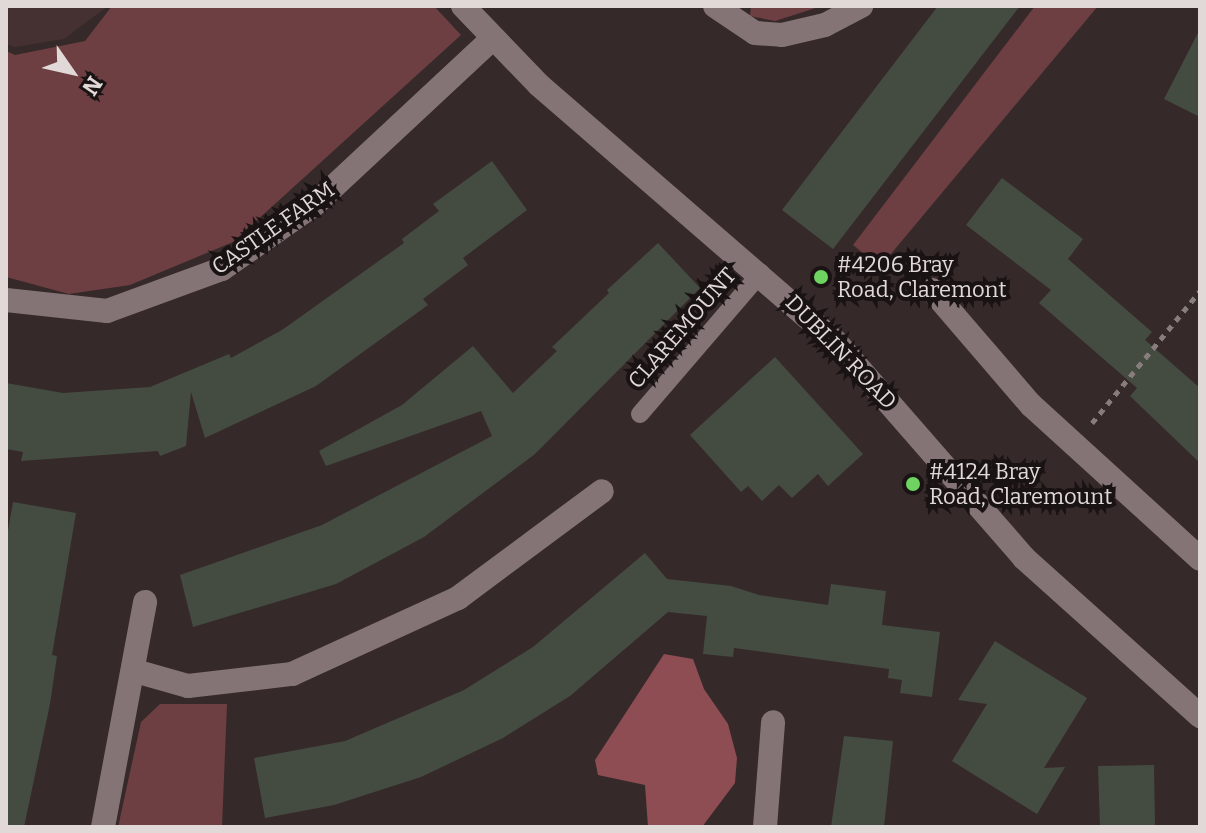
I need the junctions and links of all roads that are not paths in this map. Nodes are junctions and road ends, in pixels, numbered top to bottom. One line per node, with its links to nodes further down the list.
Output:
1 (463, 6): 4 (street, DUBLIN ROAD)
2 (715, 6): 3 (street)
3 (861, 6)
4 (492, 39): 5 (street, DUBLIN ROAD); 7 (street, CASTLE FARM)
5 (761, 273): 8 (lane, CLAREMOUNT); 13 (street, DUBLIN ROAD)
6 (932, 290): 10 (street)
7 (6, 300)
8 (640, 414)
9 (602, 491): 12 (street)
10 (1200, 559)
11 (145, 602): 12 (street)
12 (135, 671): 15 (street)
13 (1200, 716)
14 (773, 722): 16 (street)
15 (103, 827)
16 (765, 827)

